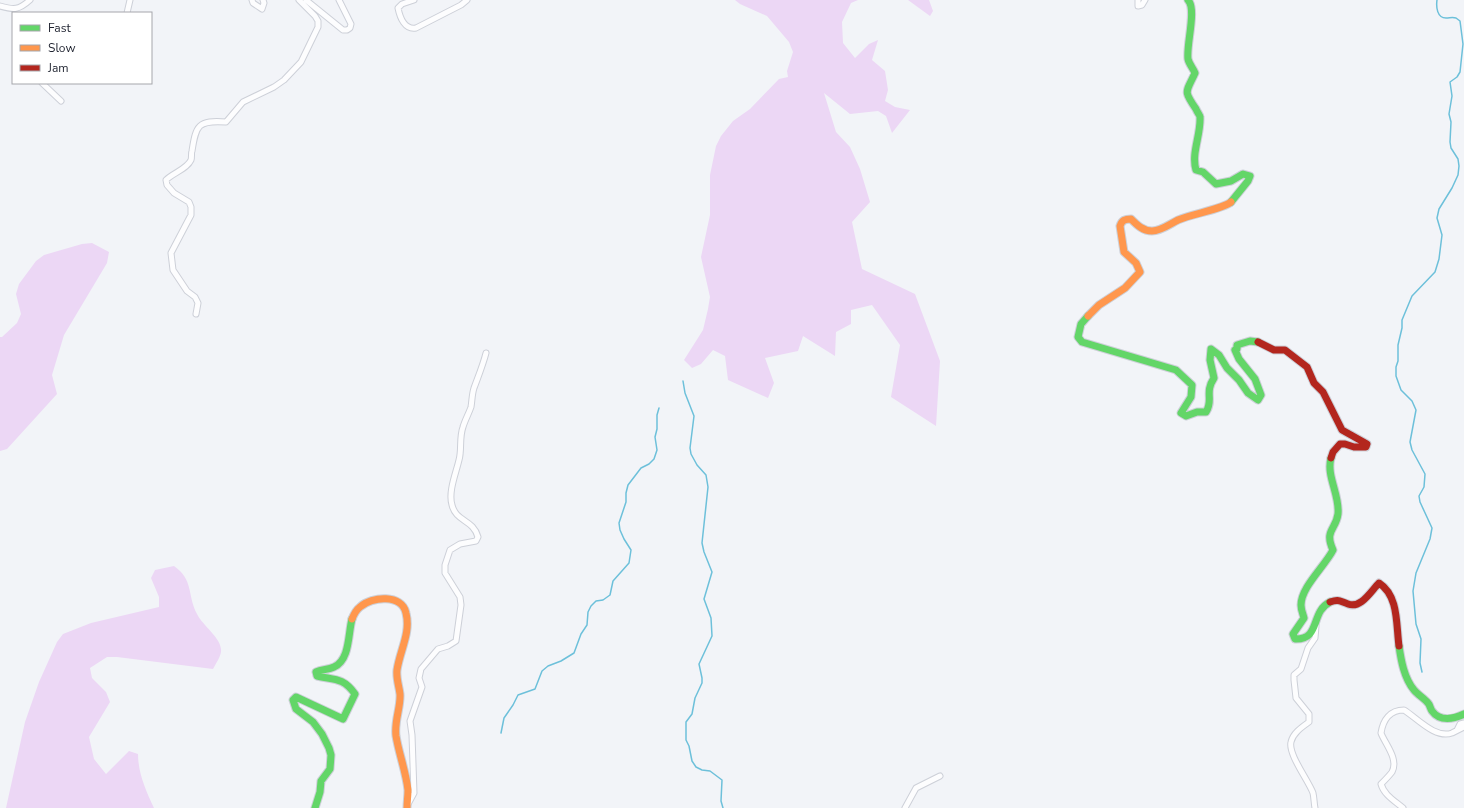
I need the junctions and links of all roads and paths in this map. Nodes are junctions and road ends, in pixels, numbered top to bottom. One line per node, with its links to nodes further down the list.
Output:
1 (30, 0): 13 (street)
2 (130, 0): 14 (street)
3 (252, 0): 4 (street)
4 (263, 0)
5 (299, 0): 17 (street)
6 (306, 0): 7 (street)
7 (339, 0)
8 (414, 0): 9 (street)
9 (466, 0)
10 (1138, 0): 11 (street)
11 (1145, 0)
12 (1188, 0): 19 (street)
13 (0, 6)
14 (127, 12)
15 (43, 84): 16 (street)
16 (61, 101)
17 (196, 314)
18 (486, 353): 26 (street)
19 (1316, 623): 20 (street); 28 (street)
20 (1464, 714)
21 (1464, 722): 23 (street)
22 (1464, 727): 23 (street)
23 (1457, 730): 29 (street)
24 (940, 776): 27 (street)
25 (315, 808): 26 (street)
26 (407, 808)
27 (905, 808)
28 (1315, 808)
29 (1403, 808)

